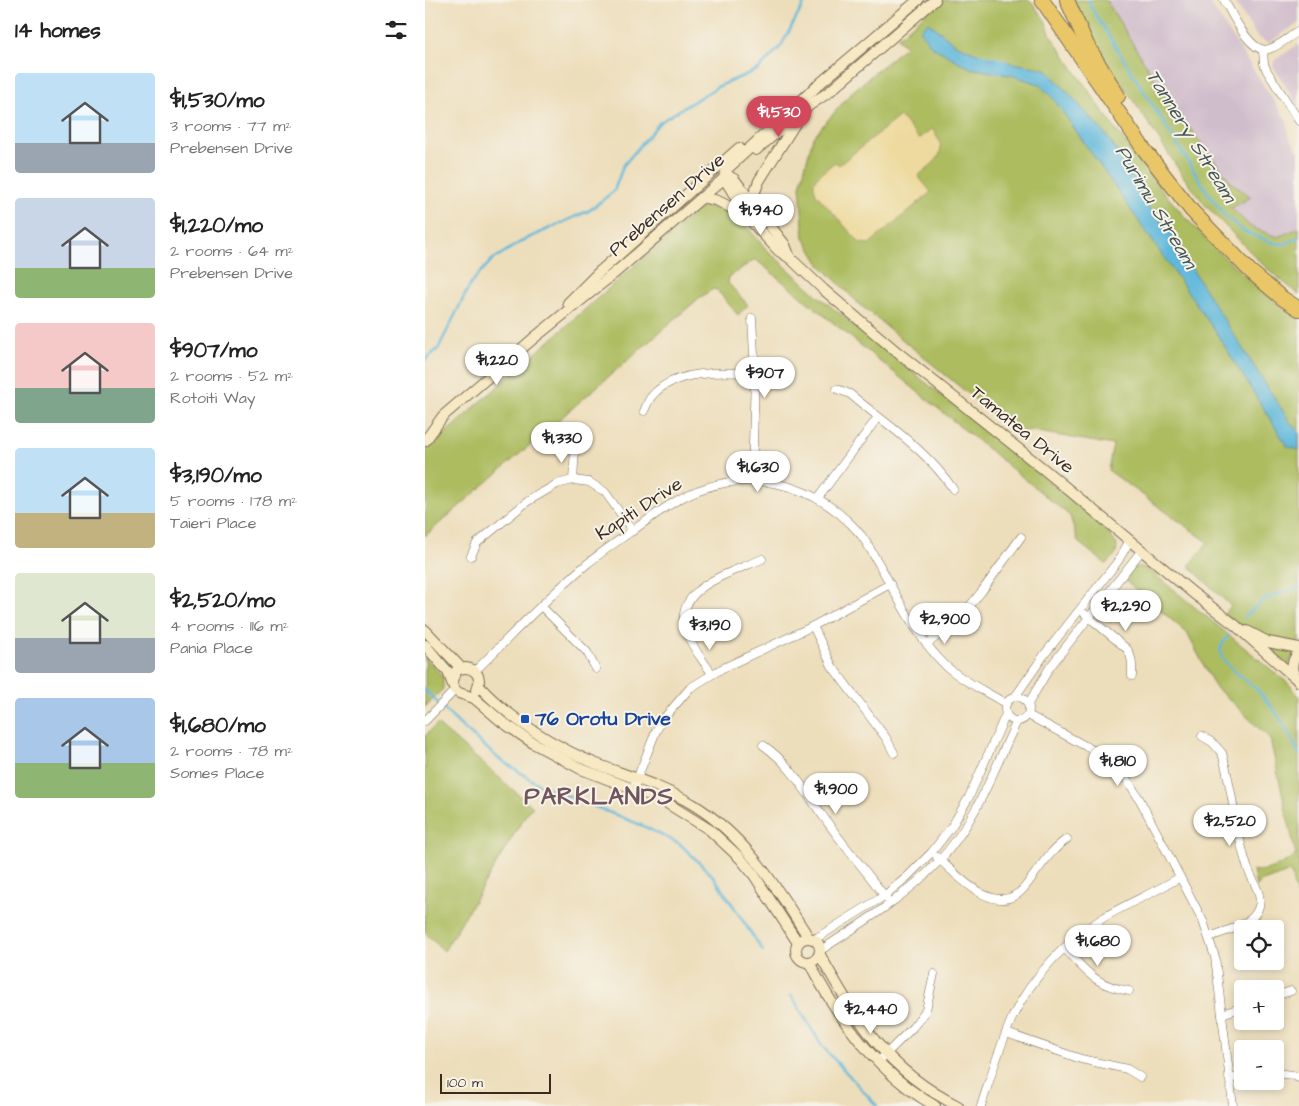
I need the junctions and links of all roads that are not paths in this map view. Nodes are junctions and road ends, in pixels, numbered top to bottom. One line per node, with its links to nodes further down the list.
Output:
1 (918, 0): 8 (main road, Prebensen Drive)
2 (935, 0): 9 (main road, Prebensen Drive)
3 (1042, 0): 18 (highway)
4 (1067, 0): 17 (highway)
5 (1224, 0): 7 (street)
6 (1299, 31): 7 (street)
7 (1263, 50): 10 (street)
8 (816, 87): 11 (main road); 16 (main road, Prebensen Drive)
9 (811, 104): 11 (main road, Prebensen Drive); 13 (main road)
10 (1299, 121)
11 (725, 177): 12 (main road, Prebensen Drive); 13 (main road, Tamatea Drive); 14 (main road, Tamatea Drive); 16 (main road)
12 (700, 198): 14 (main road); 20 (main road, Prebensen Drive)
13 (751, 202): 15 (main road, Tamatea Drive)
14 (750, 220): 15 (main road, Tamatea Drive)
15 (791, 258): 35 (main road, Tamatea Drive)
16 (597, 274): 20 (main road, Prebensen Drive)
17 (1299, 302)
18 (1299, 309)
19 (752, 318): 21 (street)
20 (534, 338): 24 (main road, Prebensen Drive)
21 (755, 374): 23 (street); 30 (street)
22 (837, 389): 25 (street)
23 (644, 411)
24 (443, 416): 26 (main road, Prebensen Drive); 27 (main road, Prebensen Drive)
25 (878, 417): 31 (street); 32 (street)
26 (425, 426)
27 (425, 441)
28 (575, 449): 29 (street)
29 (573, 480): 33 (street); 37 (street)
30 (752, 481): 32 (street, Kapiti Drive); 33 (street, Kapiti Drive)
31 (953, 489)
32 (818, 498): 39 (street, Kapiti Drive)
33 (633, 530): 40 (street, Kapiti Drive)
34 (1021, 537): 46 (street)
35 (1130, 540): 36 (main road, Tamatea Drive); 41 (street)
36 (1142, 550): 42 (street); 43 (main road, Tamatea Drive)
37 (471, 556)
38 (762, 559): 53 (street)
39 (891, 584): 44 (street); 46 (street, Kapiti Drive)
40 (541, 606): 51 (street); 52 (street, Kapiti Drive)
41 (1081, 610): 42 (street); 59 (street)
42 (1089, 616): 54 (street); 61 (street)
43 (1235, 625): 48 (main road, Tamatea Drive); 55 (main road, Tamatea Drive)
44 (813, 626): 53 (street); 68 (street)
45 (425, 630): 50 (main road)
46 (927, 644): 60 (street, Kapiti Drive)
47 (425, 645): 56 (main road)
48 (1299, 648)
49 (1299, 652): 55 (main road)
50 (461, 668): 52 (main road); 56 (main road)
51 (595, 668)
52 (475, 671): 57 (main road)
53 (712, 674): 69 (street)
54 (1132, 676)
55 (1296, 680)
56 (454, 685): 58 (main road); 64 (street)
57 (479, 686): 58 (main road); 69 (main road)
58 (466, 695): 69 (main road)
59 (1015, 697): 60 (street); 61 (street)
60 (1006, 704): 62 (street)
61 (1028, 704): 63 (street)
62 (1006, 714): 65 (street); 71 (street)
63 (1028, 715): 65 (street); 73 (street)
64 (425, 721)
65 (1017, 721): 72 (street)
66 (1202, 736): 76 (street)
67 (763, 745): 74 (street)
68 (894, 753)
69 (635, 783): 77 (main road)
70 (1067, 839): 72 (street)
71 (932, 852): 72 (street); 74 (street)
72 (941, 860): 75 (street)
73 (1181, 876): 76 (street); 78 (street)
74 (884, 896): 75 (street); 77 (street)
75 (890, 904): 79 (street)
76 (1209, 937): 86 (street)
77 (807, 940): 79 (main road); 80 (main road)
78 (1065, 949): 82 (street); 87 (street)
79 (820, 952): 80 (main road); 88 (main road)
80 (809, 962): 88 (main road)
81 (934, 974): 88 (street)
82 (1129, 991)
83 (1291, 991): 84 (street)
84 (1284, 993)
85 (1234, 1010): 86 (street)
86 (1222, 1014): 91 (street)
87 (1006, 1034): 90 (street); 96 (street)
88 (882, 1058): 94 (main road); 95 (main road)
89 (1284, 1074): 93 (street)
90 (1140, 1077)
91 (1229, 1078): 92 (street); 97 (street)
92 (1234, 1078)
93 (1299, 1078)
94 (935, 1106)
95 (958, 1106)
96 (981, 1106)
97 (1233, 1106)

